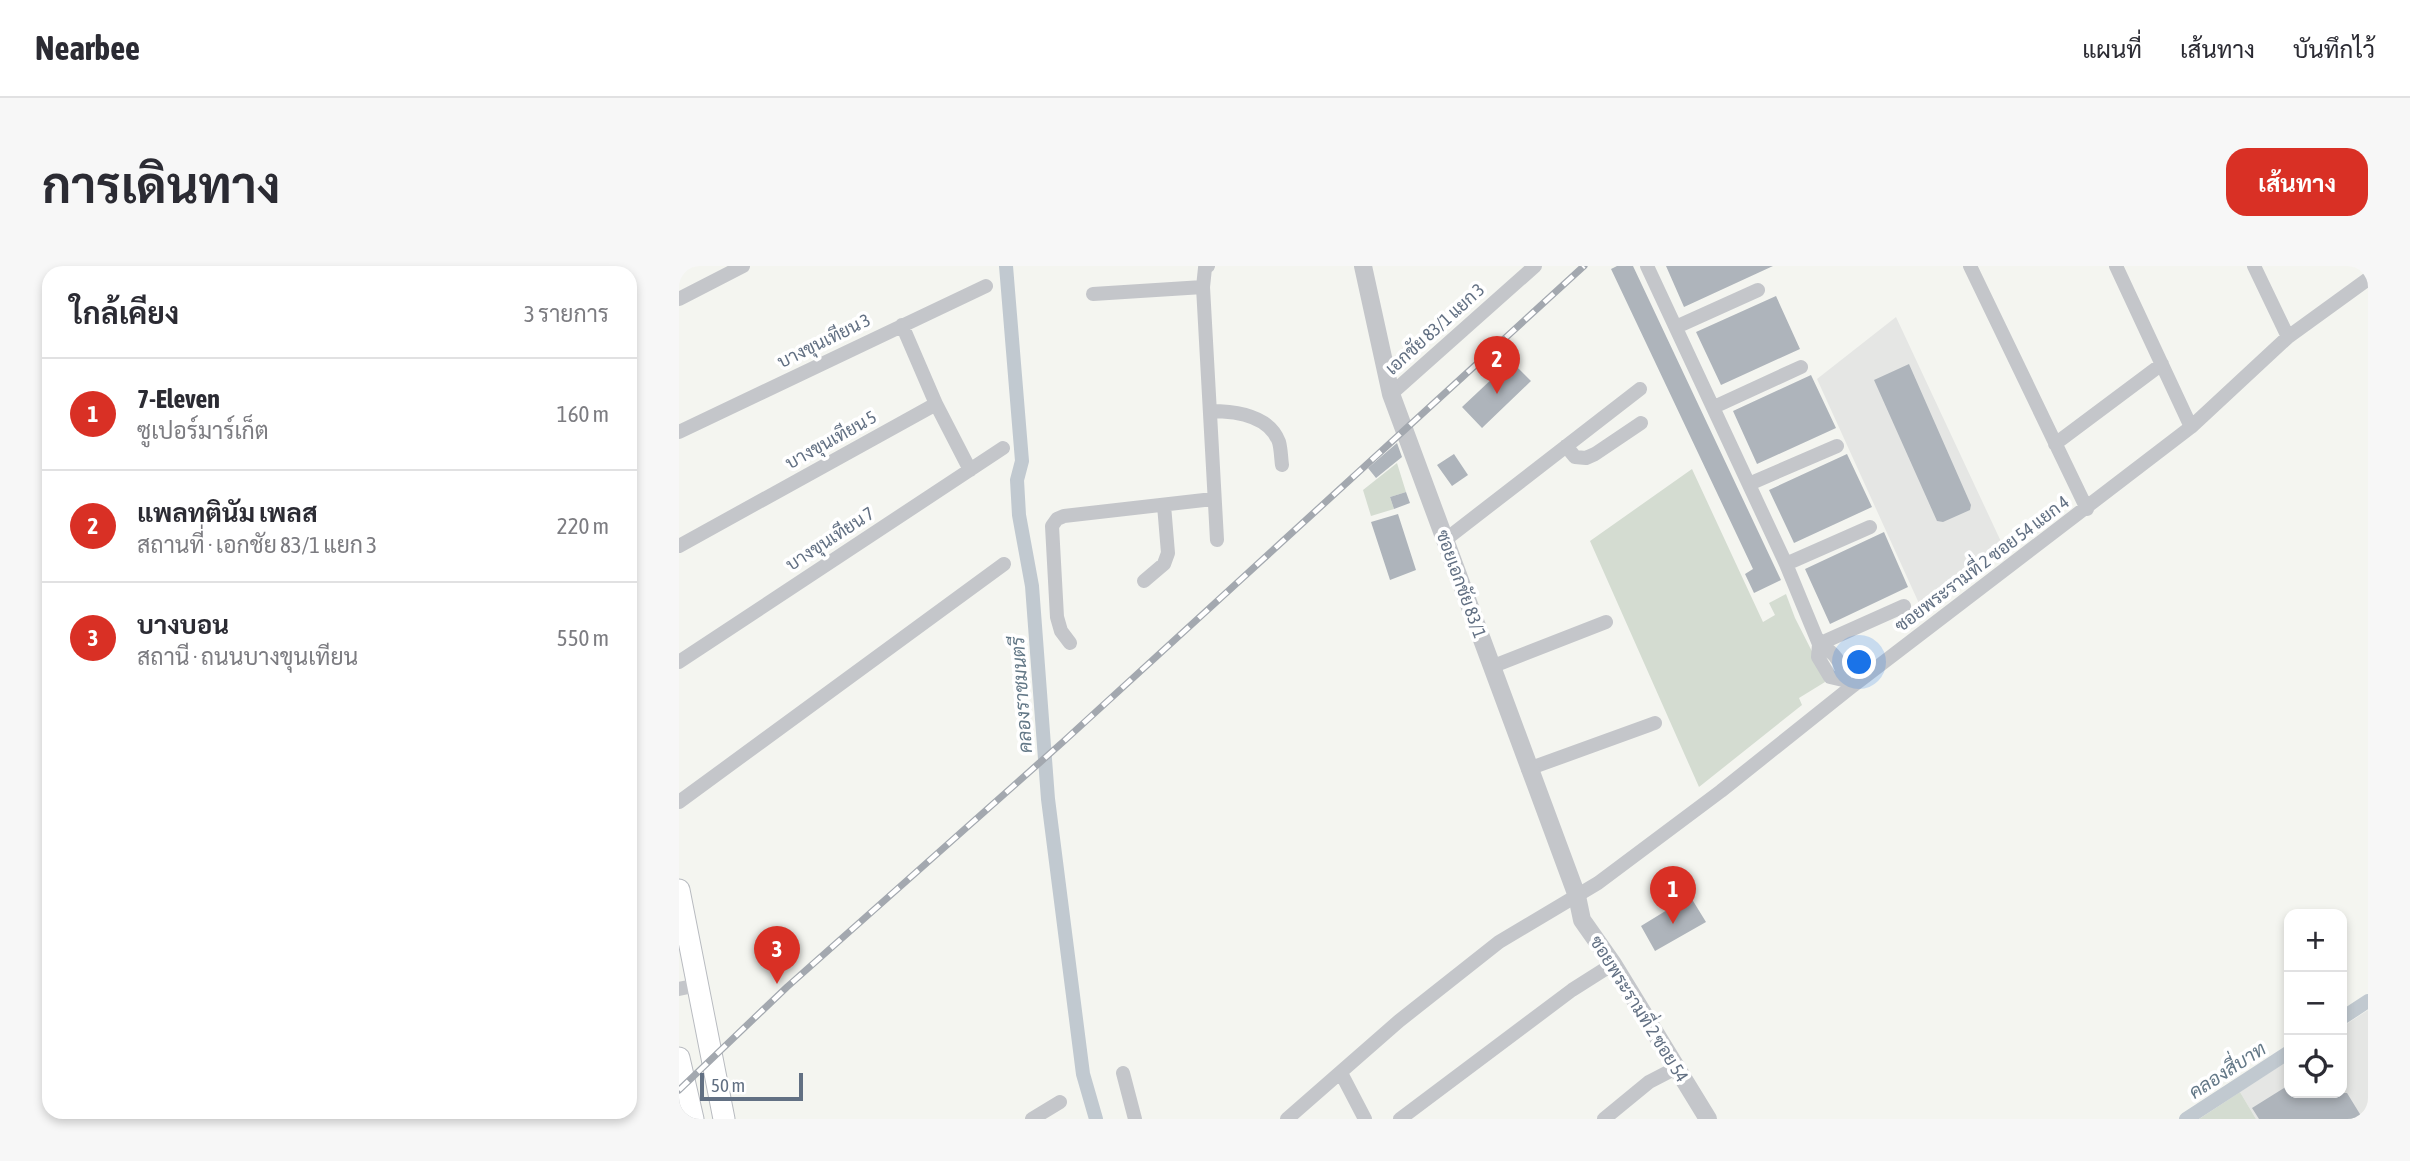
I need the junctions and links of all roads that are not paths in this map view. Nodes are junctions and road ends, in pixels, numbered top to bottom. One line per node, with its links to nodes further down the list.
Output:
1 (743, 266): 14 (street)
2 (1208, 266): 11 (street)
3 (1363, 266): 21 (street, ซอยเอกชัย 83/1)
4 (1535, 266): 21 (street, เอกชัย 83/1 แยก 3)
5 (1647, 266): 16 (street)
6 (1971, 266): 28 (street)
7 (2116, 266): 18 (street)
8 (2254, 266): 17 (street)
9 (2368, 279): 17 (street, ซอยพระรามที่ 2 ซอย 54 แยก 4)
10 (986, 286): 15 (street, บางขุนเทียน 3)
11 (1203, 287): 13 (street); 24 (street)
12 (1758, 290): 16 (street)
13 (1093, 294)
14 (679, 299)
15 (902, 325): 22 (street); 27 (street, บางขุนเทียน 3)
16 (1676, 327): 23 (street)
17 (2288, 337): 26 (street, ซอยพระรามที่ 2 ซอย 54 แยก 4)
18 (2162, 364): 26 (street); 28 (street)
19 (1801, 367): 23 (street)
20 (1640, 389): 29 (street)
21 (1391, 394): 40 (street, ซอยเอกชัย 83/1)
22 (936, 404): 33 (street); 41 (street, บางขุนเทียน 5)
23 (1714, 407): 34 (street)
24 (1210, 411): 32 (street); 35 (street)
25 (1641, 423): 29 (street)
26 (2191, 427): 37 (street, ซอยพระรามที่ 2 ซอย 54 แยก 4)
27 (679, 432)
28 (2055, 444): 37 (street)
29 (1566, 446): 40 (street)
30 (1837, 446): 34 (street)
31 (1003, 448): 33 (street, บางขุนเทียน 7)
32 (1282, 465)
33 (969, 470): 49 (street, บางขุนเทียน 7)
34 (1749, 484): 43 (street)
35 (1213, 499): 36 (street); 39 (street)
36 (1164, 505): 44 (street); 47 (street)
37 (2087, 509): 51 (street, ซอยพระรามที่ 2 ซอย 54 แยก 4)
38 (1870, 527): 43 (street)
39 (1217, 540)
40 (1445, 540): 50 (street, ซอยเอกชัย 83/1)
41 (679, 546)
42 (1004, 564): 54 (street)
43 (1786, 565): 48 (street)
44 (1144, 581)
45 (1904, 606): 48 (street)
46 (1606, 622): 50 (street)
47 (1070, 643)
48 (1819, 643): 51 (street)
49 (679, 662)
50 (1490, 667): 53 (street, ซอยเอกชัย 83/1)
51 (1846, 684): 56 (street, ซอยพระรามที่ 2 ซอย 54 แยก 4)
52 (1655, 723): 53 (street)
53 (1528, 769): 56 (street, ซอยเอกชัย 83/1)
54 (679, 802)
55 (679, 890): 58 (main road)
56 (1577, 896): 57 (street, ซอยพระรามที่ 2 ซอย 54); 62 (street, ซอยพระรามที่ 2 ซอย 54 แยก 4)
57 (1613, 964): 60 (street, ซอยพระรามที่ 2 ซอย 54); 71 (street)
58 (688, 987): 64 (main road)
59 (679, 1058): 65 (main road)
60 (1676, 1068): 72 (street); 73 (street, ซอยพระรามที่ 2 ซอย 54)
61 (1123, 1073): 68 (street)
62 (1341, 1073): 69 (street, ซอยพระรามที่ 2 ซอย 54 แยก 4); 70 (street)
63 (1060, 1102): 67 (street)
64 (724, 1116): 66 (main road)
65 (693, 1119)
66 (702, 1119)
67 (1032, 1119)
68 (1135, 1119)
69 (1287, 1119)
70 (1366, 1119)
71 (1400, 1119)
72 (1604, 1119)
73 (1708, 1119)

